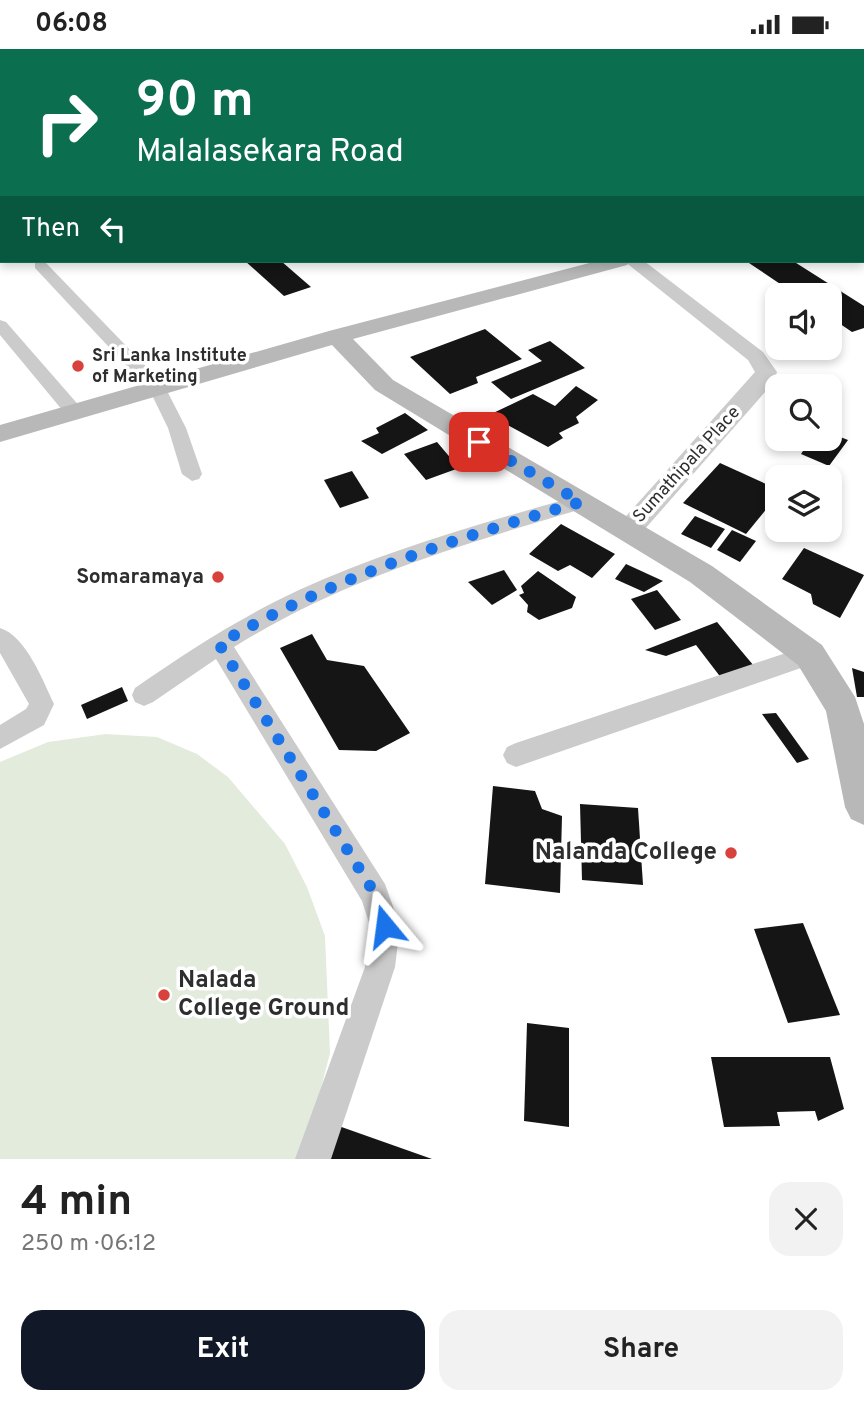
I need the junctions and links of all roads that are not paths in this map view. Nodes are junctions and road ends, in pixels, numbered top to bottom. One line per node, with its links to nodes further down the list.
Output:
1 (612, 263): 5 (main road)
2 (636, 263): 11 (street, Sumathipala Place)
3 (40, 265): 6 (street)
4 (0, 325): 7 (street)
5 (337, 336): 6 (main road); 10 (main road)
6 (158, 389): 7 (main road); 9 (street)
7 (75, 413): 8 (main road)
8 (0, 434)
9 (192, 474)
10 (581, 502): 11 (main road); 13 (street)
11 (628, 531): 14 (main road)
12 (0, 637): 16 (street)
13 (219, 644): 15 (street); 20 (street)
14 (810, 655): 17 (street); 18 (main road)
15 (144, 695)
16 (0, 738)
17 (516, 755)
18 (861, 776): 19 (main road)
19 (864, 807)
20 (313, 1159)

